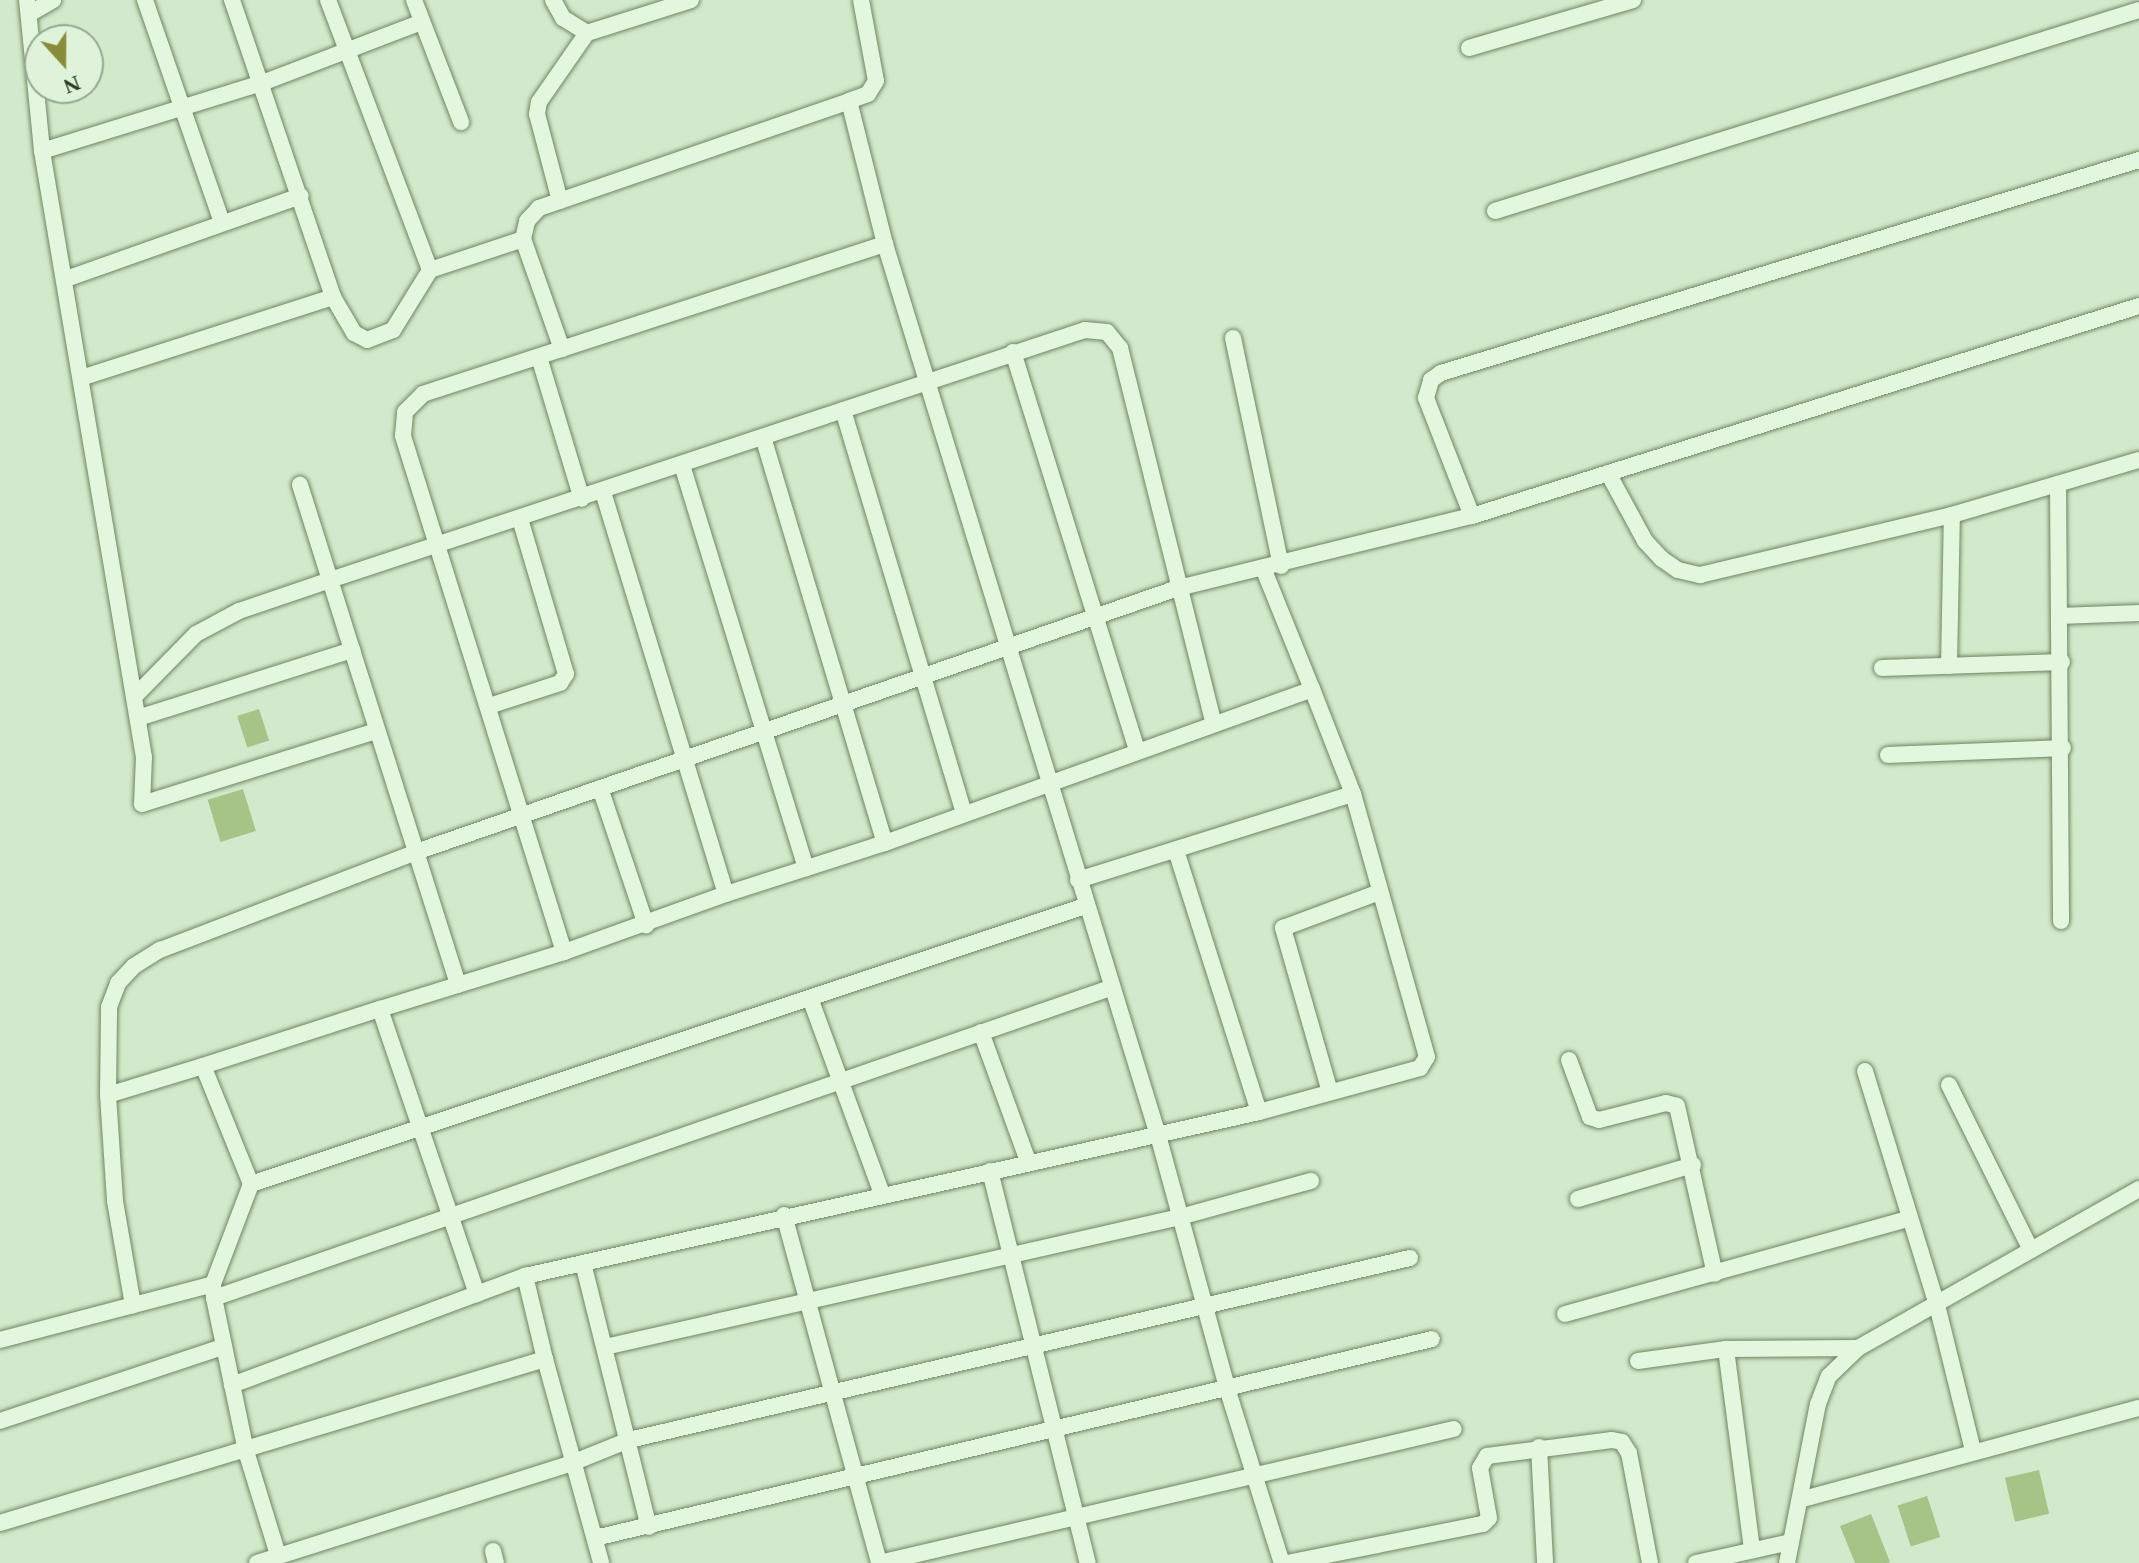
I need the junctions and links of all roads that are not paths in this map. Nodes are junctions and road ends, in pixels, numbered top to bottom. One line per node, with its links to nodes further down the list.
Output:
1 (53, 0): 10 (street)
2 (145, 0): 18 (street)
3 (232, 0): 16 (street)
4 (328, 0): 15 (street)
5 (414, 0): 12 (street)
6 (553, 0): 13 (street)
7 (691, 0): 13 (street)
8 (861, 0): 17 (street)
9 (1633, 0): 14 (street)
10 (28, 7): 20 (street)
11 (2139, 10): 24 (street)
12 (422, 22): 15 (street); 19 (street)
13 (587, 33): 23 (street)
14 (1469, 48)
15 (344, 51): 16 (street); 28 (street)
16 (262, 83): 18 (street); 22 (street)
17 (849, 101): 23 (street); 27 (street)
18 (183, 107): 20 (street); 25 (street)
19 (461, 122)
20 (42, 151): 29 (street)
21 (2139, 160): 48 (street)
22 (301, 196): 25 (street); 30 (street)
23 (560, 201): 26 (street)
24 (1495, 211)
25 (222, 222): 29 (street)
26 (523, 239): 28 (street); 33 (street)
27 (885, 244): 33 (street); 37 (street)
28 (430, 270): 30 (street)
29 (66, 279): 36 (street)
30 (333, 297): 36 (street)
31 (2139, 306): 42 (street)
32 (1233, 338): 51 (street)
33 (562, 349): 35 (street)
34 (1013, 352): 37 (street); 54 (street); 57 (street)
35 (539, 357): 46 (street); 50 (street)
36 (84, 377): 65 (street)
37 (924, 383): 38 (street); 58 (street)
38 (843, 410): 39 (street); 63 (street)
39 (763, 437): 41 (street); 66 (street)
40 (2139, 460): 43 (street)
41 (682, 465): 45 (street); 71 (street)
42 (1608, 473): 47 (street); 48 (street)
43 (2058, 484): 47 (street); 56 (street)
44 (300, 485): 53 (street)
45 (603, 492): 46 (street); 75 (street)
46 (582, 499): 49 (street)
47 (1952, 515): 61 (street)
48 (1472, 516): 51 (street)
49 (520, 519): 50 (street); 67 (street)
50 (440, 546): 53 (street); 67 (street)
51 (1281, 566): 52 (street)
52 (1264, 570): 54 (street); 64 (street)
53 (330, 580): 59 (street); 65 (street)
54 (1178, 588): 57 (street); 69 (street)
55 (2139, 613): 56 (street)
56 (2060, 616): 60 (street)
57 (1095, 617): 58 (street); 73 (street)
58 (1008, 648): 63 (street); 76 (street)
59 (352, 650): 68 (street); 70 (street)
60 (2062, 662): 61 (street); 72 (street)
61 (1949, 666): 62 (street)
62 (1882, 668)
63 (923, 677): 66 (street); 79 (street)
64 (1312, 689): 69 (street); 78 (street)
65 (134, 697): 68 (street)
66 (843, 702): 71 (street); 81 (street)
67 (489, 706): 80 (street)
68 (138, 718): 70 (street)
69 (1213, 721): 73 (street)
70 (377, 731): 83 (street)
71 (764, 731): 75 (street); 84 (street)
72 (2063, 748): 74 (street); 89 (street)
73 (1137, 751): 76 (street)
74 (1888, 755)
75 (682, 757): 77 (street); 87 (street)
76 (1050, 784): 79 (street); 85 (street)
77 (600, 788): 80 (street); 90 (street)
78 (1353, 794): 82 (street); 86 (street)
79 (964, 814): 81 (street)
80 (520, 815): 83 (street); 91 (street)
81 (885, 843): 84 (street)
82 (1176, 850): 85 (street); 104 (street)
83 (416, 852): 92 (street); 103 (street)
84 (806, 868): 87 (street)
85 (1078, 880): 88 (street)
86 (1380, 892): 102 (street); 102 (street)
87 (726, 894): 90 (street)
88 (1085, 906): 93 (street); 94 (street)
89 (2061, 921)
90 (646, 925): 91 (street)
91 (564, 952): 92 (street)
92 (458, 985): 95 (street)
93 (1110, 988): 96 (street); 106 (street)
94 (810, 998): 100 (street); 105 (street)
95 (380, 1009): 98 (street); 105 (street)
96 (981, 1032): 100 (street); 107 (street)
97 (1569, 1060): 108 (street)
98 (203, 1066): 103 (street); 111 (street)
99 (1865, 1071): 118 (street)
100 (841, 1081): 113 (street); 115 (street)
101 (1949, 1085): 119 (street)
102 (1330, 1092): 104 (street)
103 (108, 1095): 128 (street)
104 (1259, 1112): 106 (street)
105 (421, 1127): 111 (street); 115 (street)
106 (1158, 1135): 107 (street); 117 (street)
107 (1028, 1161): 109 (street)
108 (1693, 1165): 114 (street); 123 (street)
109 (990, 1171): 113 (street); 120 (street)
110 (1311, 1181): 117 (street)
111 (251, 1184): 125 (street)
112 (2139, 1189): 119 (street)
113 (882, 1194): 116 (street)
114 (1578, 1199)
115 (450, 1213): 125 (street); 126 (street)
116 (784, 1215): 122 (street); 127 (street)
117 (1180, 1217): 120 (street); 130 (street)
118 (1908, 1219): 123 (street); 129 (street)
119 (2031, 1250): 129 (street)
120 (1011, 1256): 127 (street); 134 (street)
121 (1410, 1258): 130 (street)
122 (583, 1263): 124 (street); 136 (street)
123 (1715, 1274): 131 (street)
124 (525, 1276): 126 (street); 139 (street)
125 (214, 1291): 128 (street); 135 (street)
126 (477, 1294): 141 (street)
127 (809, 1299): 136 (street); 143 (street)
128 (133, 1305): 133 (street)
129 (1937, 1305): 137 (street); 150 (street)
130 (1205, 1306): 134 (street); 142 (street)
131 (1565, 1314)
132 (1432, 1339): 142 (street)
133 (0, 1340)
134 (1035, 1346): 143 (street); 146 (street)
135 (222, 1347): 141 (street); 145 (street)
136 (605, 1347): 148 (street)
137 (1858, 1348): 138 (street); 155 (street)
138 (1726, 1349): 140 (street); 161 (street)
139 (545, 1359): 151 (street); 152 (street)
140 (1638, 1361)
141 (232, 1385): 151 (street)
142 (1227, 1388): 146 (street); 153 (street)
143 (829, 1393): 148 (street); 154 (street)
144 (2139, 1408): 150 (street)
145 (0, 1421)
146 (1055, 1429): 154 (street); 156 (street)
147 (1454, 1429): 153 (street)
148 (629, 1440): 152 (street); 158 (street)
149 (1539, 1447): 167 (street); 168 (street); 169 (street)
150 (1973, 1450): 155 (street)
151 (246, 1451): 157 (street); 162 (street)
152 (572, 1463): 159 (street); 162 (street)
153 (1254, 1473): 156 (street); 167 (street)
154 (854, 1478): 158 (street); 165 (street)
155 (1803, 1499): 160 (street)
156 (1077, 1517): 165 (street); 166 (street)
157 (0, 1523)
158 (649, 1527): 159 (street)
159 (595, 1538): 164 (street)
160 (1791, 1542): 161 (street); 171 (street)
161 (1752, 1550): 170 (street)
162 (278, 1555): 163 (street)
163 (257, 1563)
164 (601, 1563)
165 (879, 1563)
166 (1088, 1563)
167 (1284, 1563)
168 (1545, 1563)
169 (1650, 1563)
170 (1696, 1563)
171 (1787, 1563)

